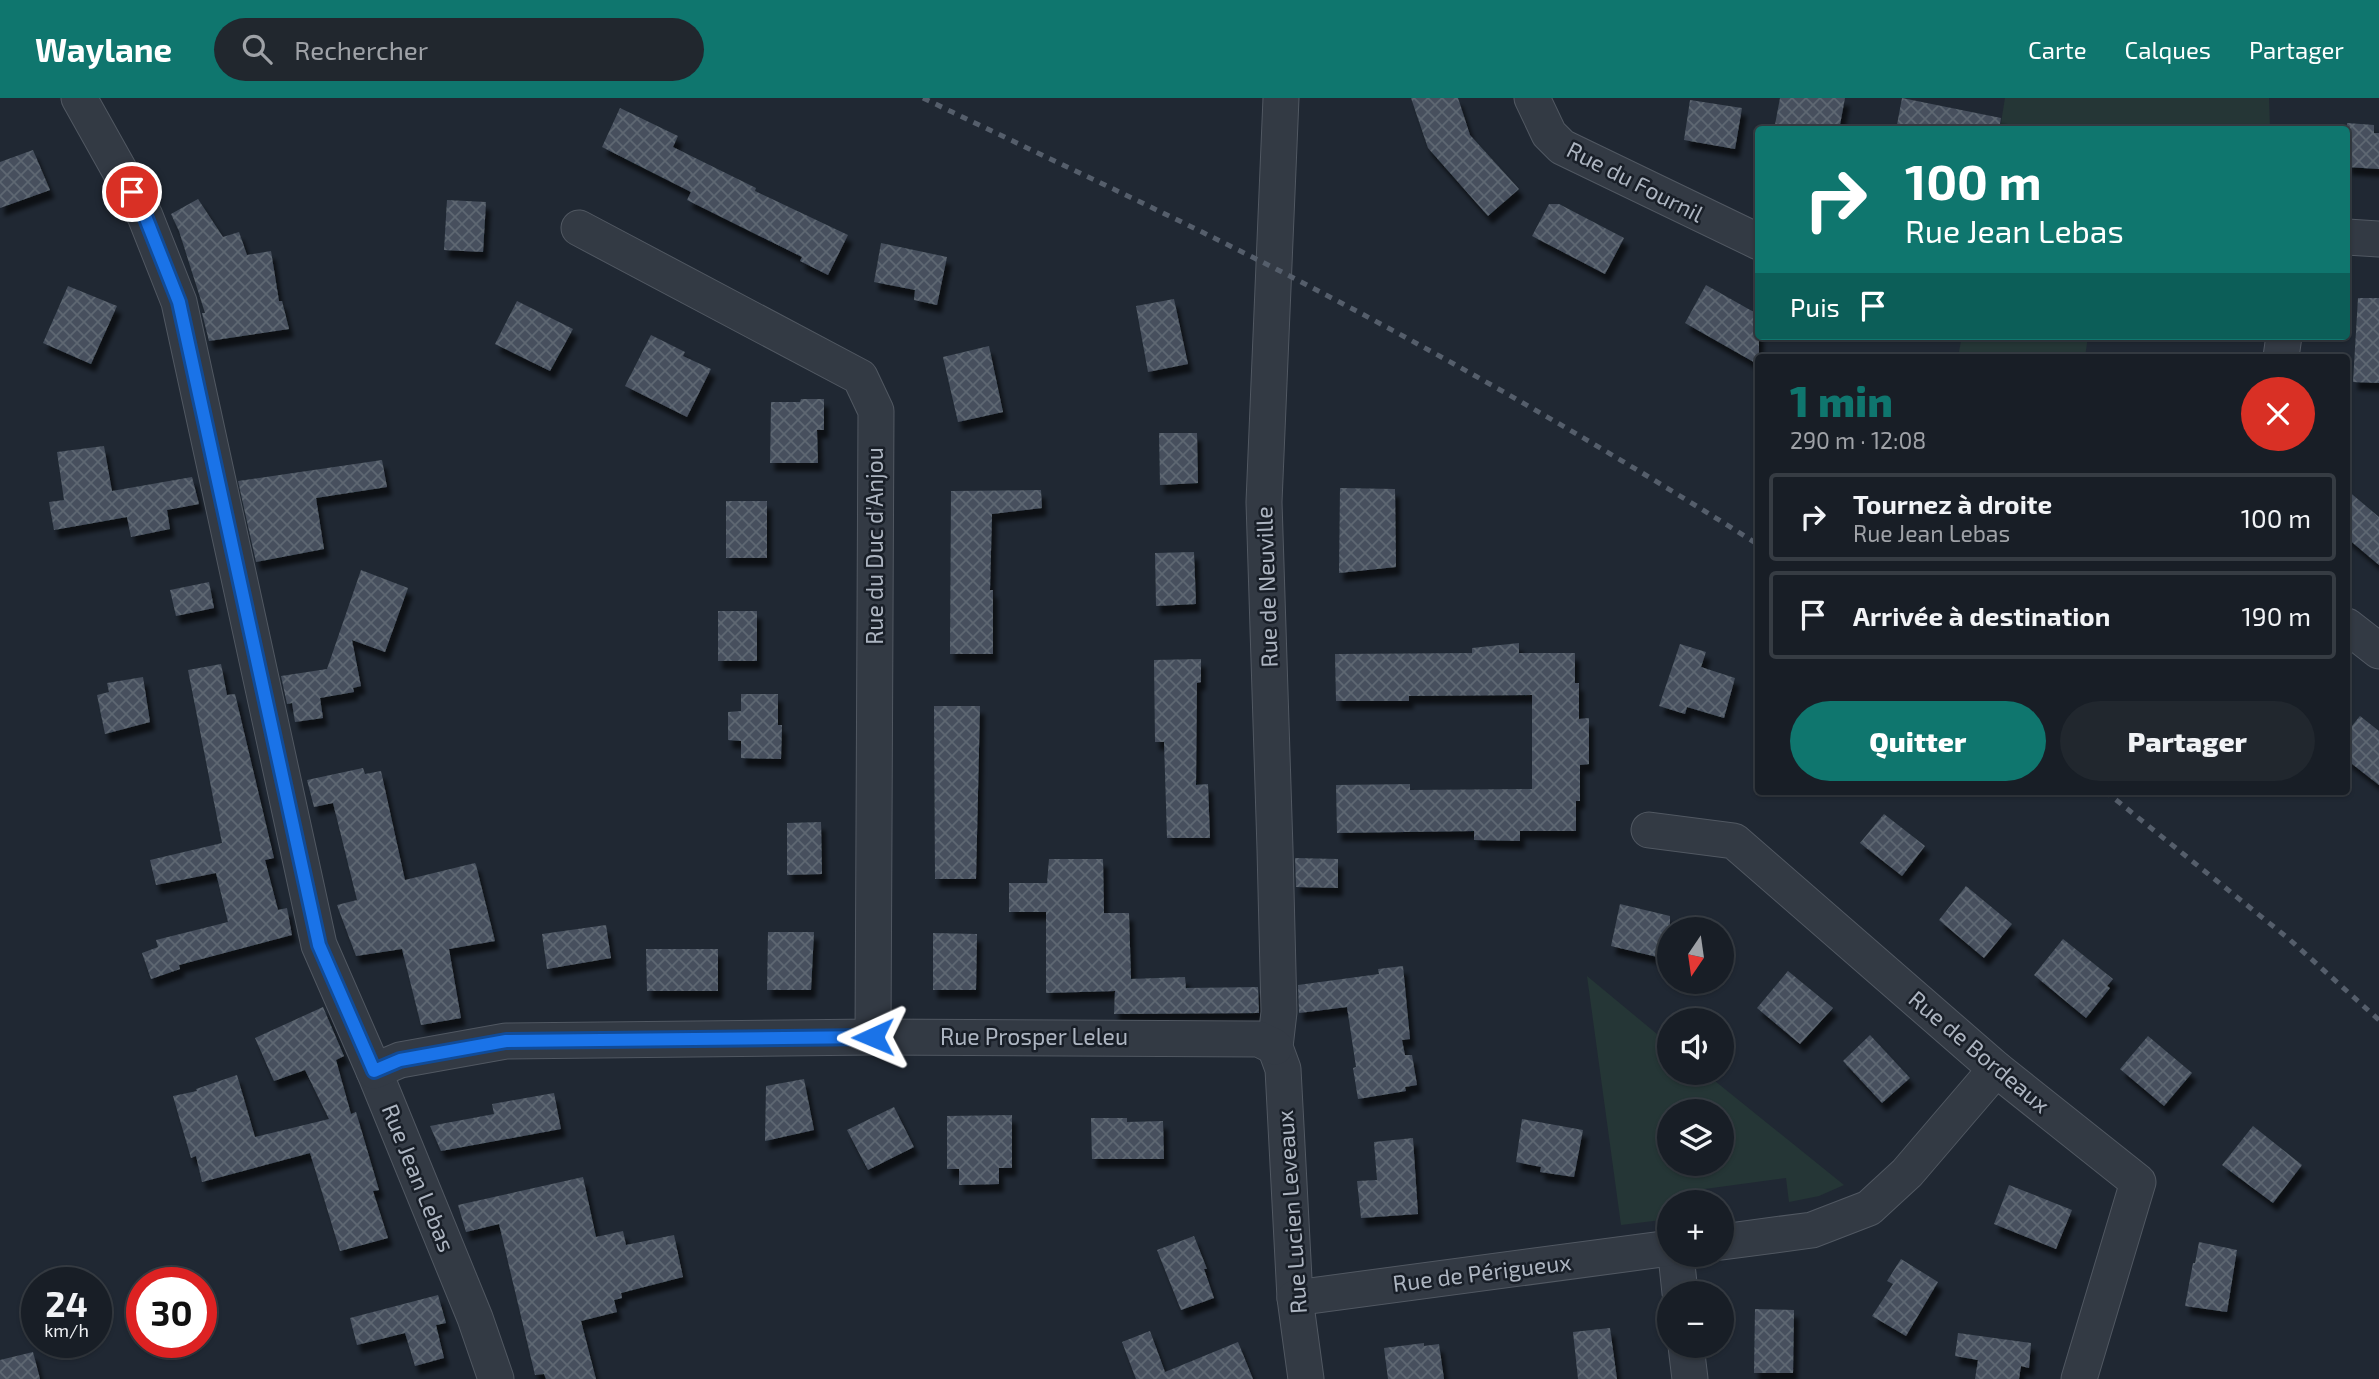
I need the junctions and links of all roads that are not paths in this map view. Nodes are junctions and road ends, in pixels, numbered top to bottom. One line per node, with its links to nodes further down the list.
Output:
1 (79, 98): 14 (street, Rue Jean Lebas)
2 (1532, 98): 7 (street, Rue du Fournil)
3 (1281, 113): 12 (street, Rue de Neuville)
4 (579, 228): 11 (street, Rue du Duc d'Anjou)
5 (2350, 237): 6 (street)
6 (2379, 239)
7 (1755, 240)
8 (2350, 628): 9 (street)
9 (2379, 651)
10 (1648, 830): 13 (street, Rue de Bordeaux)
11 (873, 1037): 12 (street, Rue Prosper Leleu); 14 (street, Rue Prosper Leleu)
12 (1275, 1047): 17 (street, Rue Lucien Leveaux)
13 (1996, 1069): 15 (street); 22 (street, Rue de Bordeaux)
14 (374, 1071): 19 (street, Rue Jean Lebas)
15 (1734, 1240)
16 (1657, 1250): 17 (street, Rue de Périgueux)
17 (1295, 1298): 20 (street, Rue Lucien Leveaux)
18 (1687, 1358): 21 (street)
19 (496, 1379)
20 (1306, 1379)
21 (1690, 1379)
22 (2079, 1379)

